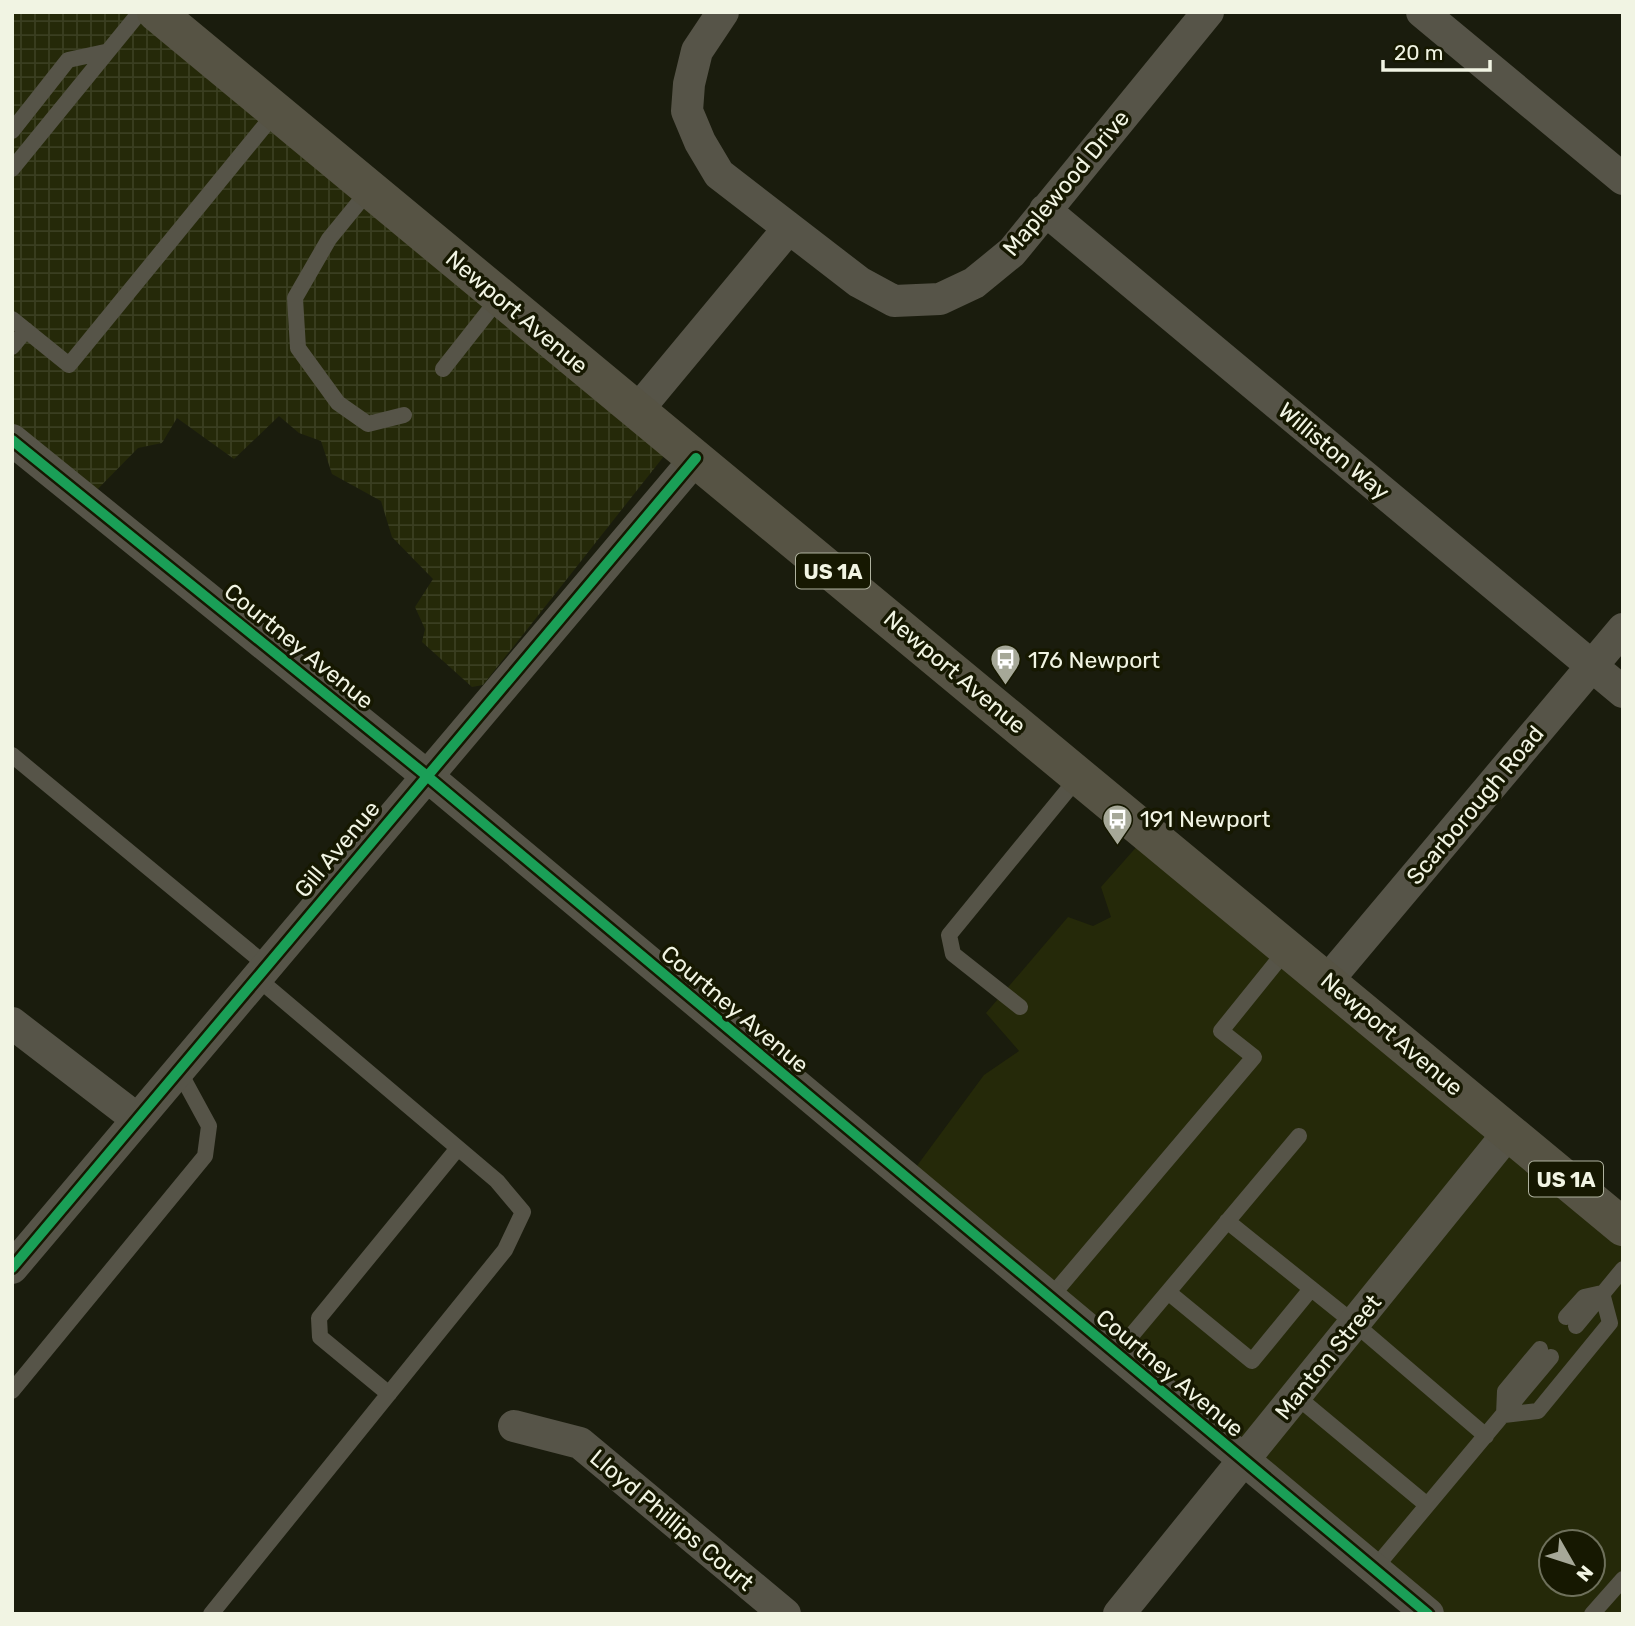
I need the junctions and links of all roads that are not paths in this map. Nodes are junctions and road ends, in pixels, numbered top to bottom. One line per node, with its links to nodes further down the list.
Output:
1 (140, 12): 6 (lane)
2 (156, 12): 7 (main road, Newport Avenue / US 1A)
3 (723, 12): 13 (street, Maplewood Drive)
4 (1208, 12): 12 (street, Maplewood Drive)
5 (1422, 12): 10 (street)
6 (105, 52): 8 (lane); 9 (lane)
7 (276, 112): 11 (main road, Newport Avenue / US 1A); 16 (lane)
8 (12, 131)
9 (12, 169)
10 (1623, 179)
11 (369, 190): 14 (main road, Newport Avenue / US 1A); 20 (lane)
12 (1045, 210): 13 (street, Maplewood Drive); 24 (street, Williston Way)
13 (788, 229): 19 (street)
14 (499, 298): 18 (lane); 19 (main road, Newport Avenue / US 1A)
15 (12, 319): 16 (lane)
16 (26, 330): 17 (lane)
17 (12, 346)
18 (443, 369)
19 (636, 412): 22 (main road, Newport Avenue / US 1A)
20 (404, 415)
21 (12, 440): 28 (street, Courtney Avenue)
22 (696, 458): 27 (main road, Newport Avenue / US 1A); 28 (street, Gill Avenue)
23 (1623, 629): 24 (street, Scarborough Road)
24 (1592, 666): 25 (street, Williston Way); 31 (street, Scarborough Road)
25 (1623, 692)
26 (12, 755): 30 (lane)
27 (1080, 775): 29 (main road, Newport Avenue / US 1A); 32 (lane)
28 (426, 776): 30 (street, Gill Avenue); 46 (street, Courtney Avenue)
29 (1288, 948): 31 (main road, Newport Avenue / US 1A); 46 (lane)
30 (261, 971): 34 (street, Gill Avenue); 38 (lane)
31 (1328, 980): 36 (main road, Newport Avenue / US 1A)
32 (1020, 1007)
33 (12, 1023): 35 (street)
34 (178, 1069): 35 (street, Gill Avenue); 51 (lane)
35 (137, 1119): 41 (street, Gill Avenue)
36 (1509, 1132): 40 (main road, Newport Avenue / US 1A); 48 (street, Manton Street)
37 (1298, 1136): 39 (lane)
38 (458, 1148): 52 (lane); 52 (lane)
39 (1227, 1222): 43 (lane); 44 (lane)
40 (1623, 1227)
41 (12, 1268)
42 (1623, 1269): 45 (lane)
43 (1311, 1289): 44 (lane); 48 (lane)
44 (1168, 1292): 50 (lane)
45 (1602, 1293): 47 (lane); 54 (lane)
46 (1049, 1299): 50 (street, Courtney Avenue)
47 (1571, 1322)
48 (1354, 1323): 53 (street, Manton Street); 56 (lane)
49 (1545, 1353): 54 (lane)
50 (1115, 1355): 57 (street, Courtney Avenue)
51 (12, 1391)
52 (389, 1394): 61 (lane)
53 (1296, 1396): 57 (street, Manton Street); 58 (lane)
54 (1504, 1415): 56 (lane)
55 (514, 1426): 62 (street, Lloyd Phillips Court)
56 (1486, 1436): 58 (lane)
57 (1242, 1462): 59 (street, Courtney Avenue); 63 (street, Manton Street)
58 (1427, 1506): 59 (lane)
59 (1374, 1569): 64 (street, Courtney Avenue)
60 (1623, 1579): 65 (lane)
61 (211, 1614)
62 (785, 1614)
63 (1119, 1614)
64 (1428, 1614)
65 (1592, 1614)

